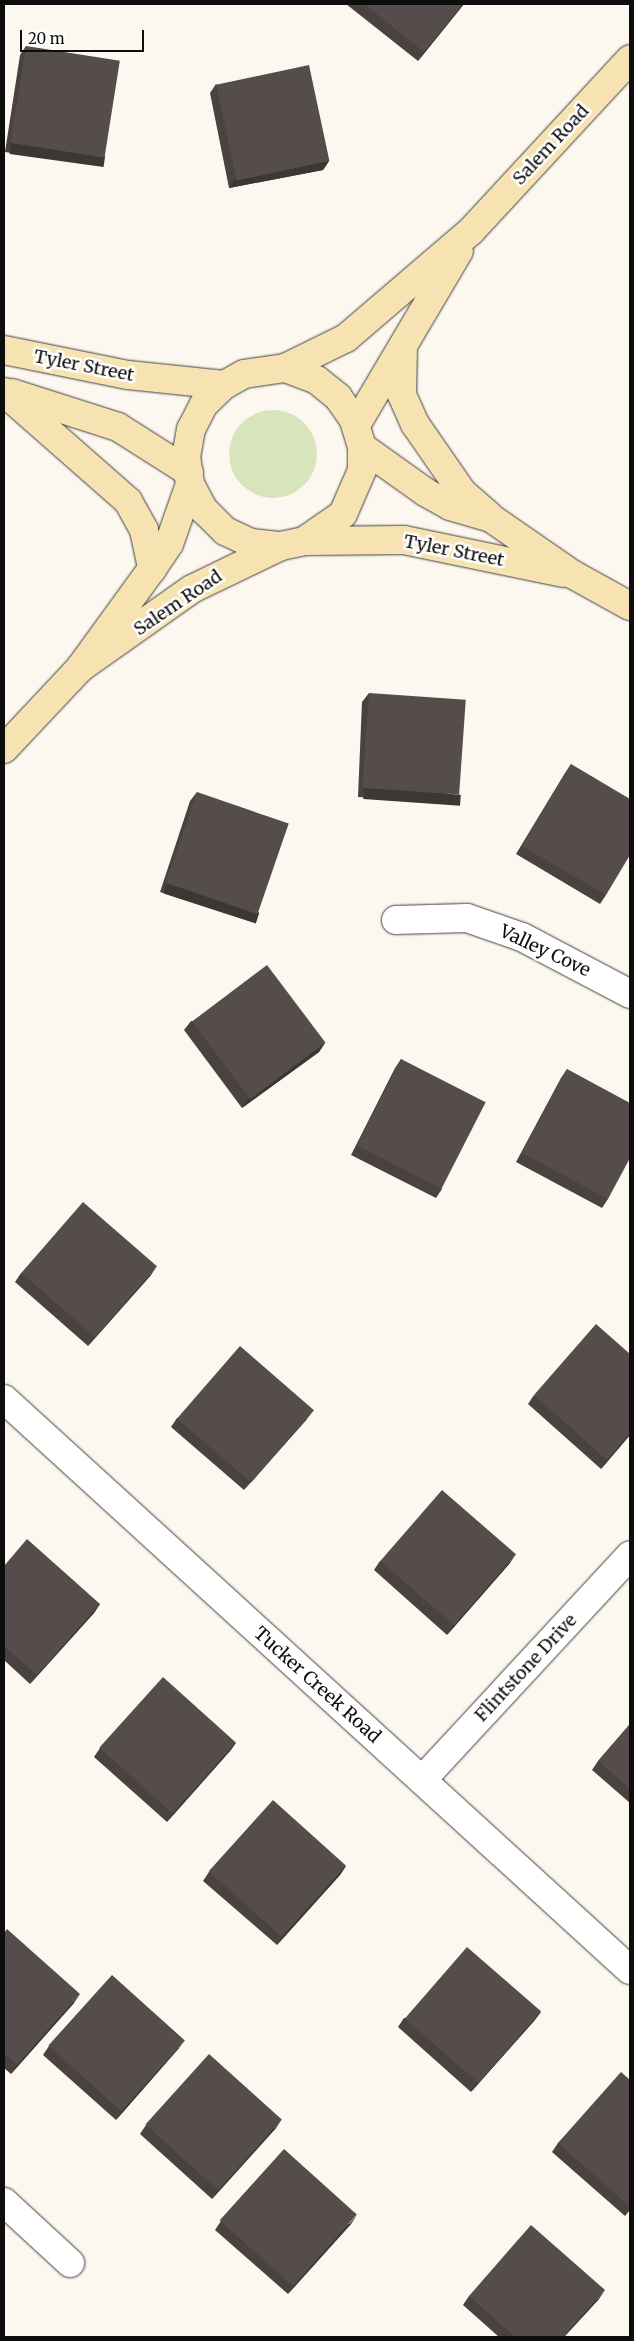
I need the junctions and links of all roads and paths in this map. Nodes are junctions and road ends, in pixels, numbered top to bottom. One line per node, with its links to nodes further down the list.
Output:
1 (630, 59): 2 (main road, Salem Road)
2 (471, 231): 3 (main road, Salem Road); 5 (main road, Salem Road)
3 (403, 347): 8 (main road, Salem Road); 10 (main road)
4 (4, 350): 6 (main road, Tyler Street)
5 (286, 368): 6 (main road); 8 (main road)
6 (224, 385): 9 (main road)
7 (4, 391): 9 (main road); 12 (main road)
8 (359, 436): 10 (main road, Tyler Street); 11 (main road)
9 (190, 478): 11 (main road); 12 (main road, Salem Road)
10 (491, 518): 13 (main road, Tyler Street)
11 (292, 543): 13 (main road, Tyler Street); 15 (main road, Salem Road)
12 (152, 569): 15 (main road, Salem Road)
13 (572, 574): 14 (main road, Tyler Street)
14 (630, 606)
15 (80, 668): 16 (main road, Salem Road)
16 (4, 749)
17 (396, 920): 18 (street, Valley Cove)
18 (630, 994)
19 (4, 1399): 21 (street, Tucker Creek Road)
20 (630, 1555): 21 (street, Flintstone Drive)
21 (422, 1780): 22 (street, Tucker Creek Road)
22 (630, 1970)
23 (4, 2202): 24 (street)
24 (70, 2263)

